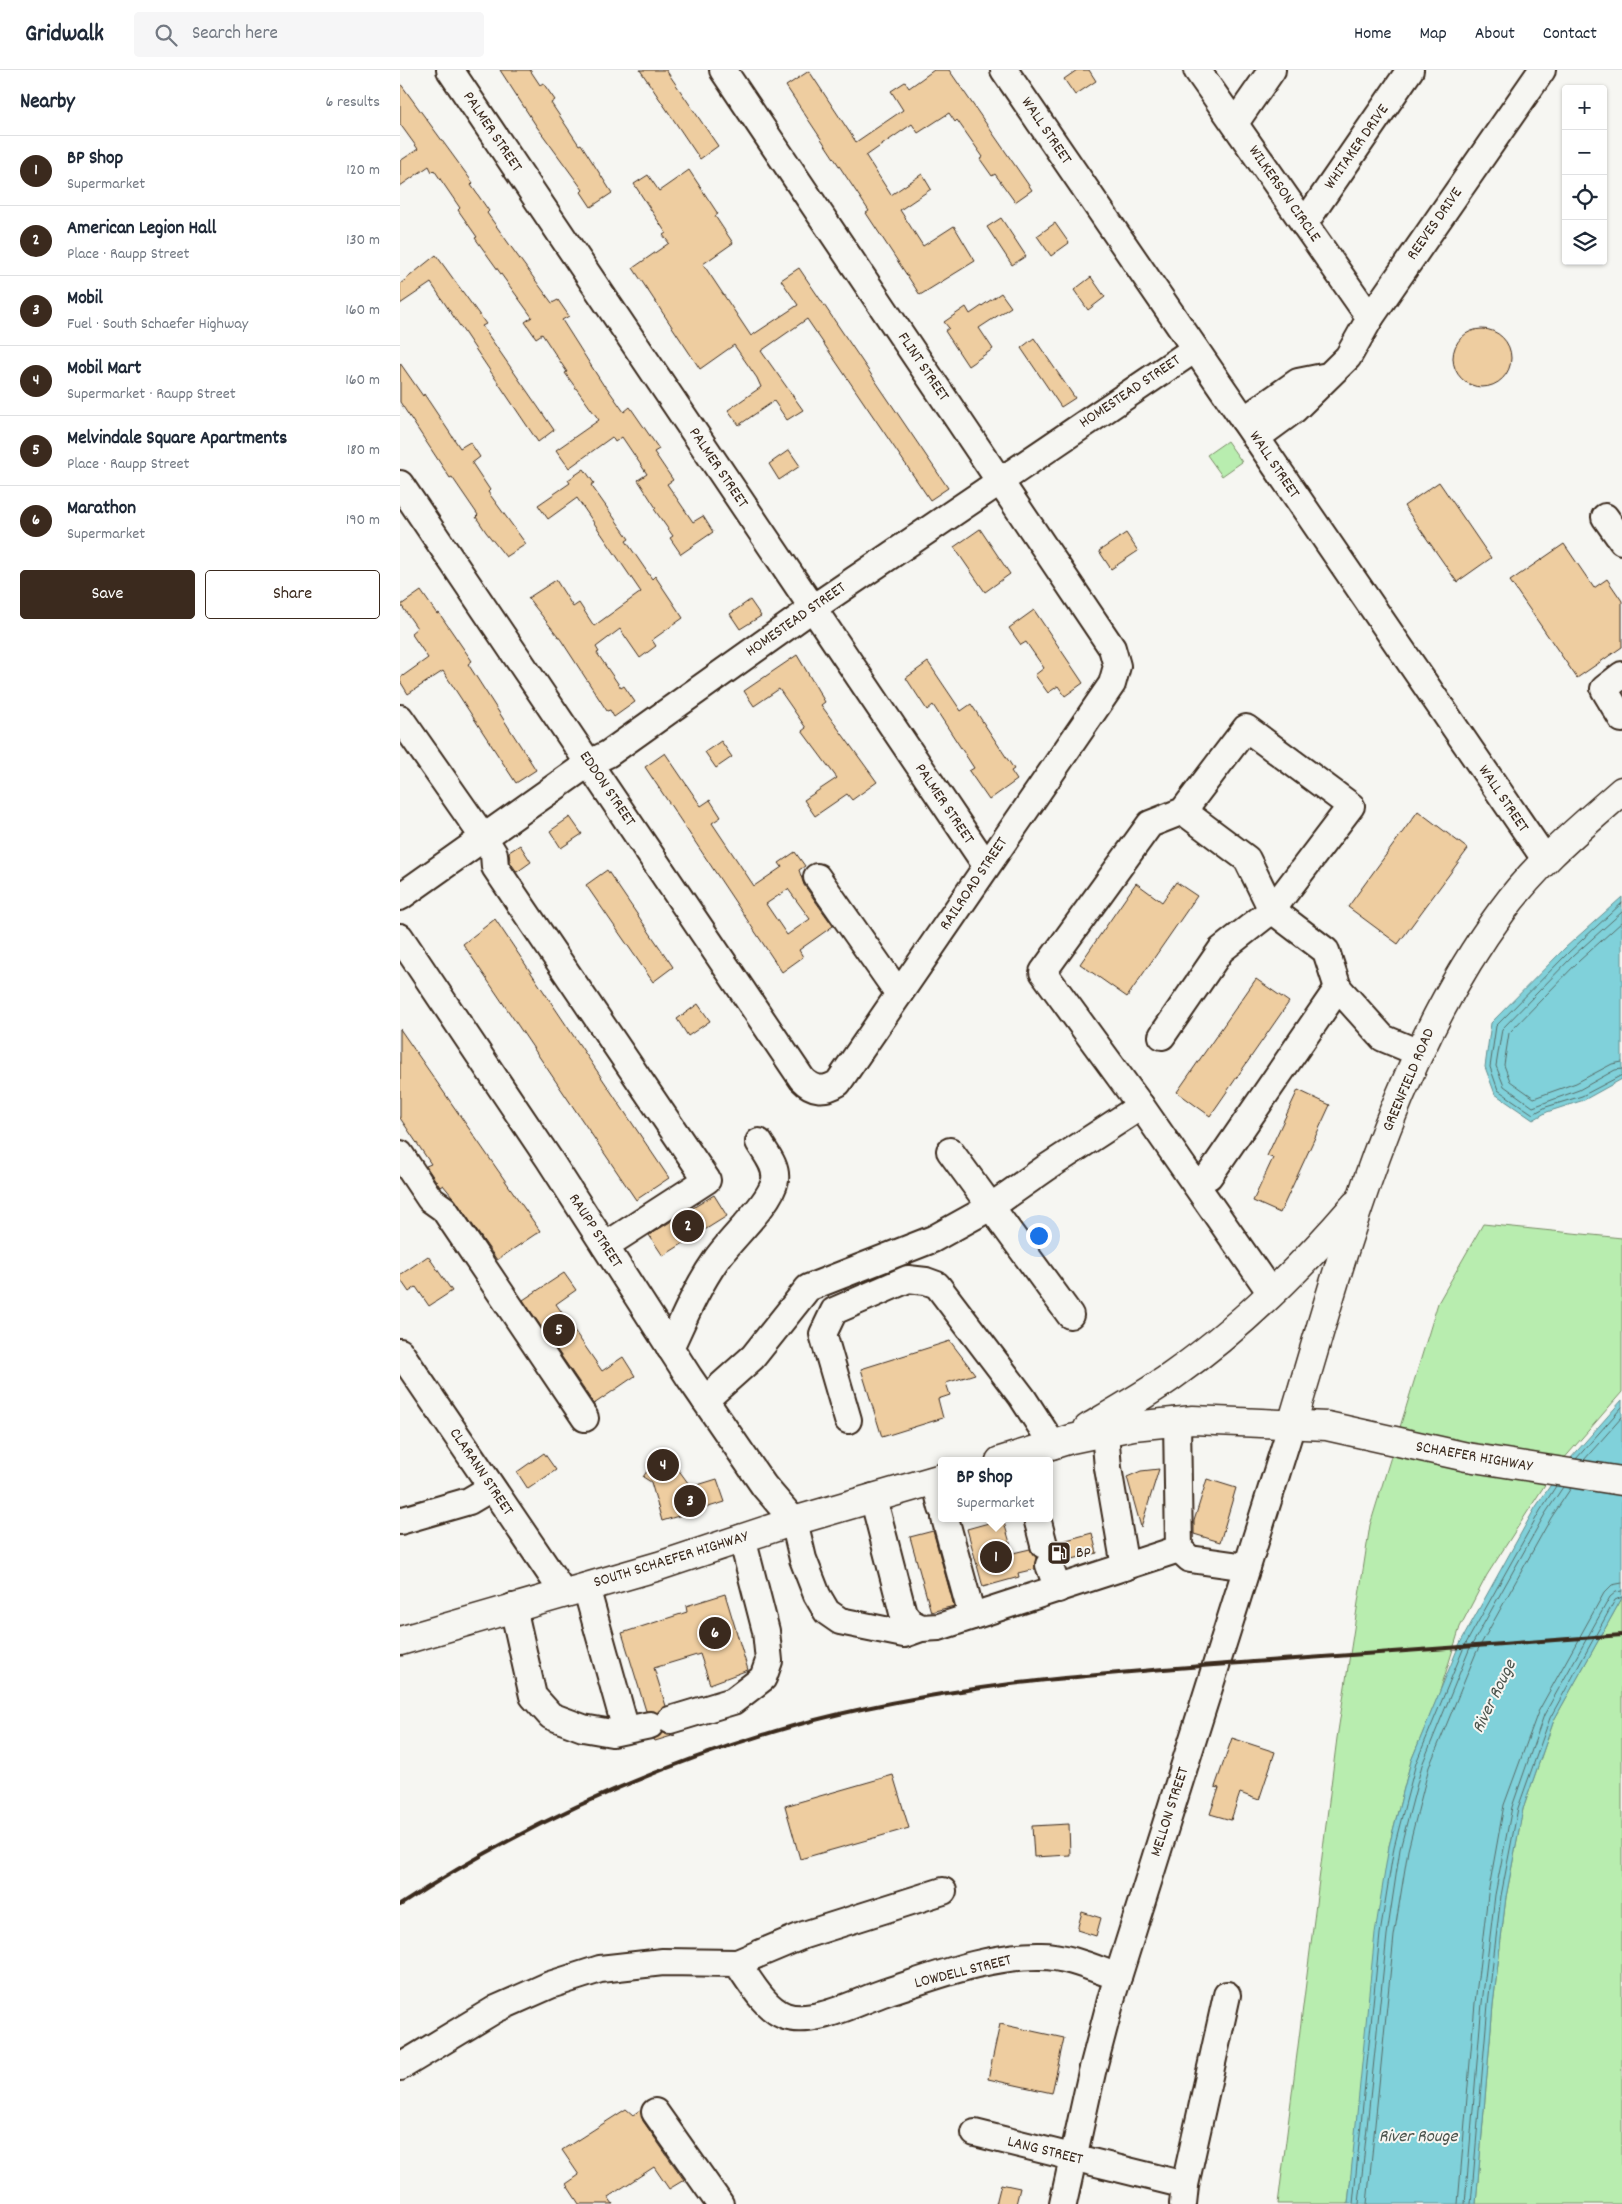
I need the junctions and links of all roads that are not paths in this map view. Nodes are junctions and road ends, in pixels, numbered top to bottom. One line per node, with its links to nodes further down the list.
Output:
1 (450, 70): 17 (street, PALMER STREET)
2 (723, 70): 13 (street, FLINT STREET)
3 (1004, 70): 11 (street, WALL STREET)
4 (1197, 70): 8 (street, WILKERSON CIRCLE)
5 (1272, 70): 8 (street)
6 (1410, 70): 9 (street, WHITAKER DRIVE)
7 (1542, 70): 10 (street, REEVES DRIVE)
8 (1235, 123): 9 (street, WILKERSON CIRCLE)
9 (1304, 224): 10 (street, WILKERSON CIRCLE)
10 (1370, 318): 12 (street, REEVES DRIVE)
11 (1195, 349): 12 (street, WALL STREET); 13 (street, HOMESTEAD STREET)
12 (1250, 429): 26 (street, WALL STREET)
13 (999, 481): 17 (street, HOMESTEAD STREET); 18 (street, FLINT STREET)
14 (400, 484): 22 (street, EDDON STREET)
15 (1605, 516): 16 (street)
16 (1622, 540)
17 (813, 608): 22 (street, HOMESTEAD STREET); 27 (street, PALMER STREET)
18 (1118, 666): 27 (street, RAILROAD STREET)
19 (1622, 675): 21 (street)
20 (400, 718): 25 (street)
21 (1622, 719)
22 (589, 764): 25 (street, HOMESTEAD STREET); 36 (street, EDDON STREET)
23 (1622, 791): 26 (main road, GREENFIELD ROAD)
24 (1183, 811): 30 (street); 30 (street); 37 (street)
25 (484, 838): 29 (street, HOMESTEAD STREET); 44 (street)
26 (1545, 859): 35 (main road, GREENFIELD ROAD)
27 (986, 865): 33 (street, RAILROAD STREET)
28 (817, 878): 33 (street)
29 (400, 897)
30 (1272, 910): 32 (street); 34 (street)
31 (400, 937): 44 (street, RAUPP STREET)
32 (1338, 988): 35 (street); 41 (street)
33 (899, 994): 36 (street, RAILROAD STREET)
34 (1162, 1036)
35 (1419, 1053): 42 (main road, GREENFIELD ROAD)
36 (818, 1089)
37 (1141, 1106): 43 (street); 45 (street)
38 (759, 1142): 47 (street)
39 (950, 1151): 43 (street)
40 (400, 1154): 50 (street)
41 (1209, 1176)
42 (1362, 1196): 45 (main road); 53 (main road, GREENFIELD ROAD)
43 (989, 1208): 46 (street); 49 (street)
44 (605, 1246): 47 (street, RAUPP STREET)
45 (1271, 1293): 55 (main road)
46 (1070, 1315)
47 (670, 1348): 49 (street, RAUPP STREET)
48 (400, 1352): 59 (street, CLARANN STREET)
49 (705, 1400): 62 (street, RAUPP STREET)
50 (585, 1418)
51 (848, 1420): 55 (street)
52 (1178, 1421): 53 (main road); 54 (main road); 66 (street)
53 (1292, 1424): 58 (main road, SCHAEFER HIGHWAY); 68 (street, MELLON STREET)
54 (1105, 1432): 55 (main road); 67 (street)
55 (1062, 1442): 56 (main road)
56 (1020, 1457)
57 (938, 1479): 60 (main road, SOUTH SCHAEFER HIGHWAY)
58 (1622, 1481)
59 (491, 1488): 61 (street); 69 (street, CLARANN STREET)
60 (873, 1497): 62 (main road, SOUTH SCHAEFER HIGHWAY); 73 (street)
61 (400, 1521)
62 (794, 1521): 65 (main road, SOUTH SCHAEFER HIGHWAY); 73 (street)
63 (946, 1522): 72 (street)
64 (1038, 1522): 70 (street)
65 (742, 1538): 69 (main road, SOUTH SCHAEFER HIGHWAY); 75 (street)
66 (1179, 1549): 67 (street); 68 (street)
67 (1125, 1567): 70 (street)
68 (1247, 1568): 78 (street, MELLON STREET)
69 (574, 1589): 71 (main road, SOUTH SCHAEFER HIGHWAY); 75 (street, CLARANN STREET)
70 (1058, 1589): 72 (street)
71 (513, 1607): 74 (main road, SOUTH SCHAEFER HIGHWAY); 75 (street)
72 (972, 1616): 73 (street)
73 (921, 1628)
74 (400, 1641)
75 (649, 1725)
76 (943, 1891): 77 (street)
77 (737, 1963): 78 (street, LOWDELL STREET); 80 (street)
78 (1118, 1976): 83 (street, MELLON STREET)
79 (1227, 1994): 84 (street)
80 (400, 2067)
81 (655, 2112): 85 (street)
82 (975, 2133): 83 (street, LANG STREET)
83 (1073, 2158): 84 (street, LANG STREET); 86 (street, MELLON STREET)
84 (1184, 2195)
85 (720, 2204)
86 (1063, 2204)

